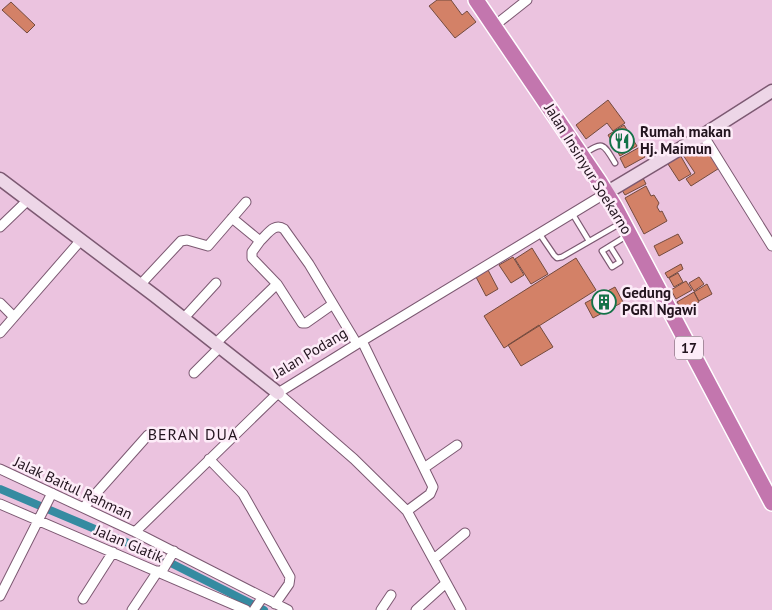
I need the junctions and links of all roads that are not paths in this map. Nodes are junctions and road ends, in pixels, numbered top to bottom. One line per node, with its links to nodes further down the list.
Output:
1 (476, 0): 3 (highway, Jalan Insinyur Soekarno / 17)
2 (527, 0): 3 (street)
3 (494, 26): 6 (highway, Jalan Insinyur Soekarno / 17)
4 (772, 91): 5 (street)
5 (703, 135): 9 (street); 21 (street)
6 (582, 156): 7 (lane); 9 (highway, Jalan Insinyur Soekarno / 17)
7 (615, 162)
8 (1, 182): 10 (street, Jalan Podang)
9 (606, 193): 12 (street, Jalan Podang); 15 (highway, Jalan Insinyur Soekarno / 17)
10 (28, 200): 14 (street); 17 (street, Jalan Podang)
11 (246, 202): 13 (street)
12 (572, 213): 16 (street, Jalan Podang); 18 (lane)
13 (232, 218): 19 (street); 24 (street)
14 (0, 226)
15 (626, 228): 18 (lane); 20 (lane); 40 (highway, Jalan Insinyur Soekarno / 17)
16 (539, 233): 18 (lane); 30 (street, Jalan Podang)
17 (81, 240): 24 (street, Jalan Podang); 27 (street)
18 (589, 241)
19 (260, 242): 23 (street); 26 (street)
20 (610, 246): 20 (lane)
21 (772, 246)
22 (216, 283): 28 (street)
23 (278, 284): 26 (street); 31 (street)
24 (140, 285): 28 (street, Jalan Podang)
25 (0, 303): 27 (street)
26 (333, 304): 30 (street)
27 (14, 316): 29 (street)
28 (183, 319): 31 (street, Jalan Podang)
29 (0, 333)
30 (359, 342): 33 (street, Jalan Podang); 37 (street)
31 (217, 346): 32 (street); 33 (street, Jalan Podang)
32 (194, 373)
33 (278, 393): 36 (street); 43 (street)
34 (148, 435): 42 (street)
35 (457, 445): 37 (street)
36 (209, 459): 45 (street); 54 (street)
37 (424, 468): 43 (street)
38 (0, 469): 39 (street, Jalak Baitul Rahman)
39 (52, 493): 42 (street, Jalak Baitul Rahman); 44 (street)
40 (772, 503)
41 (0, 504): 44 (street, Jalan Glatik)
42 (84, 508): 45 (street, Jalak Baitul Rahman)
43 (407, 511): 48 (street)
44 (41, 516): 47 (street, Jalan Glatik); 52 (street)
45 (135, 532): 49 (street, Jalak Baitul Rahman)
46 (465, 532): 48 (street)
47 (113, 552): 49 (street, Jalan Glatik); 53 (street)
48 (434, 559): 50 (street)
49 (165, 564): 55 (street); 56 (street); 57 (street, Jalan Glatik)
50 (446, 582): 60 (street); 61 (street)
51 (391, 595): 59 (street)
52 (0, 596)
53 (83, 599)
54 (275, 604): 55 (street); 58 (street)
55 (258, 605)
56 (132, 610)
57 (246, 610)
58 (288, 610)
59 (381, 610)
60 (416, 610)
61 (461, 610)

